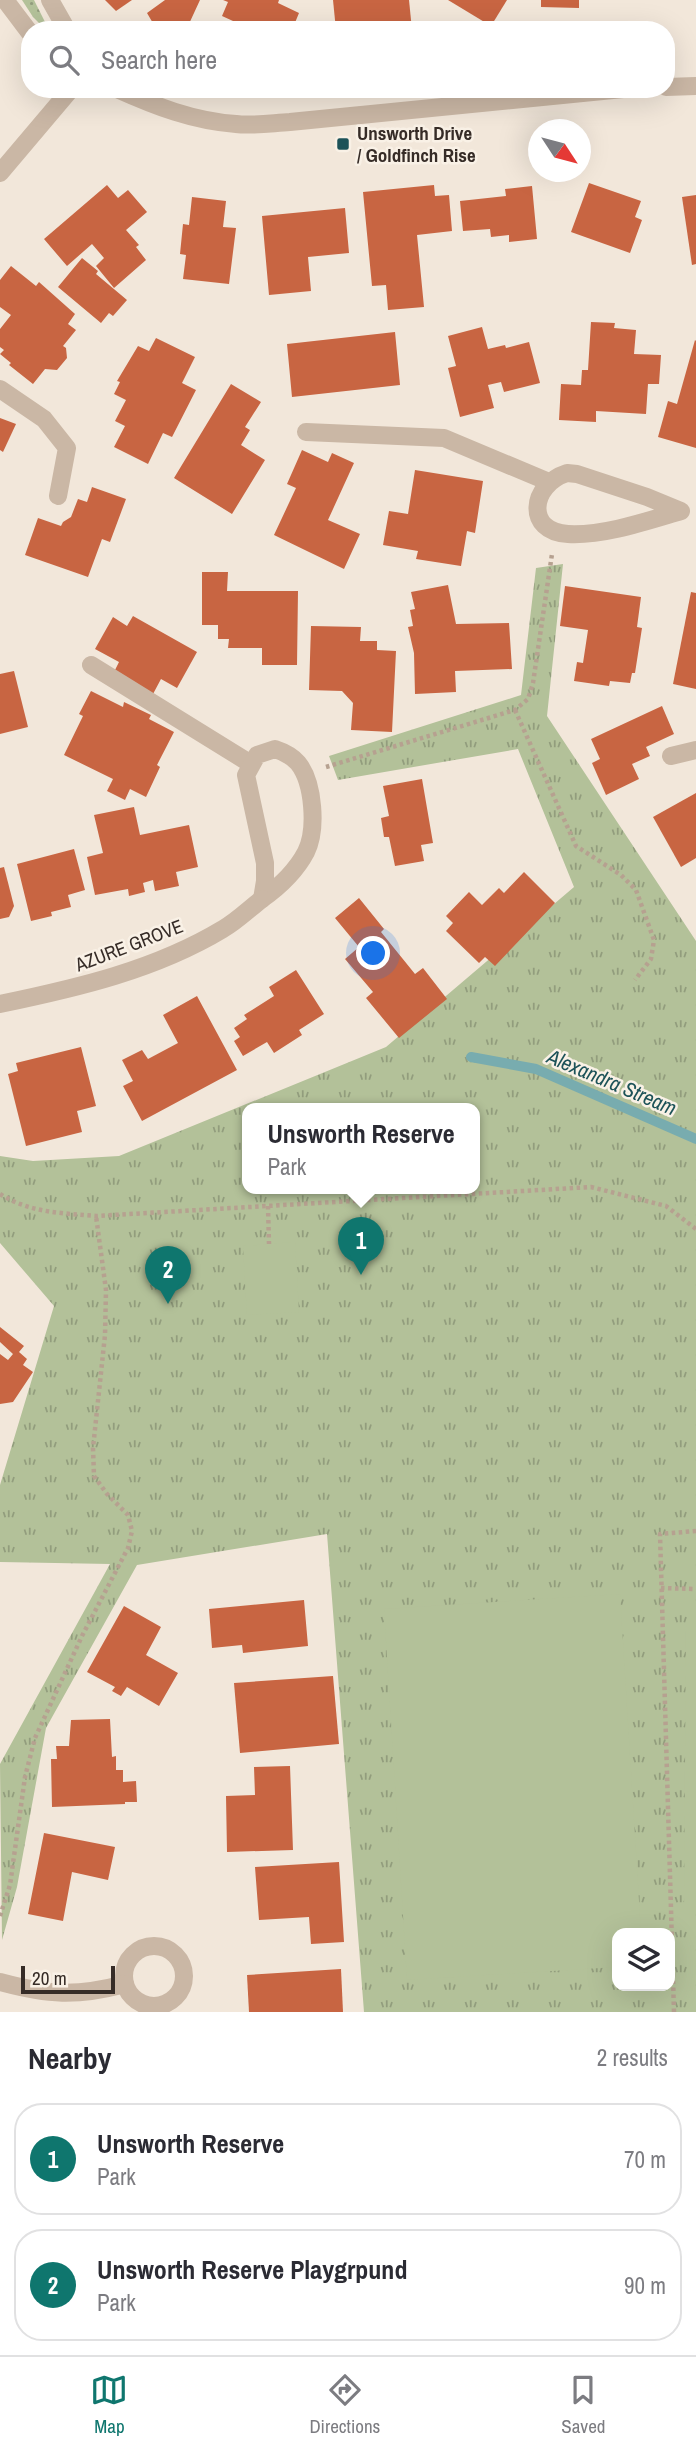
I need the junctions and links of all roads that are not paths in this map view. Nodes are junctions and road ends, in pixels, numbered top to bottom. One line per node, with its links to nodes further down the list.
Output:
1 (5, 0): 3 (street)
2 (50, 0): 4 (street)
3 (21, 21)
4 (61, 21)
5 (696, 86): 6 (street)
6 (675, 87)
7 (63, 98): 10 (street)
8 (138, 98): 9 (street)
9 (532, 98)
10 (0, 173)
11 (0, 389): 14 (street)
12 (306, 432): 13 (street)
13 (549, 482): 15 (street); 15 (street)
14 (58, 496)
15 (688, 513)
16 (91, 666): 19 (street)
17 (696, 750): 18 (street)
18 (671, 756)
19 (251, 764): 20 (street); 20 (street, AZURE GROVE)
20 (261, 899): 21 (street, AZURE GROVE)
21 (0, 1004)
22 (0, 1982): 23 (street)
23 (125, 1984)

